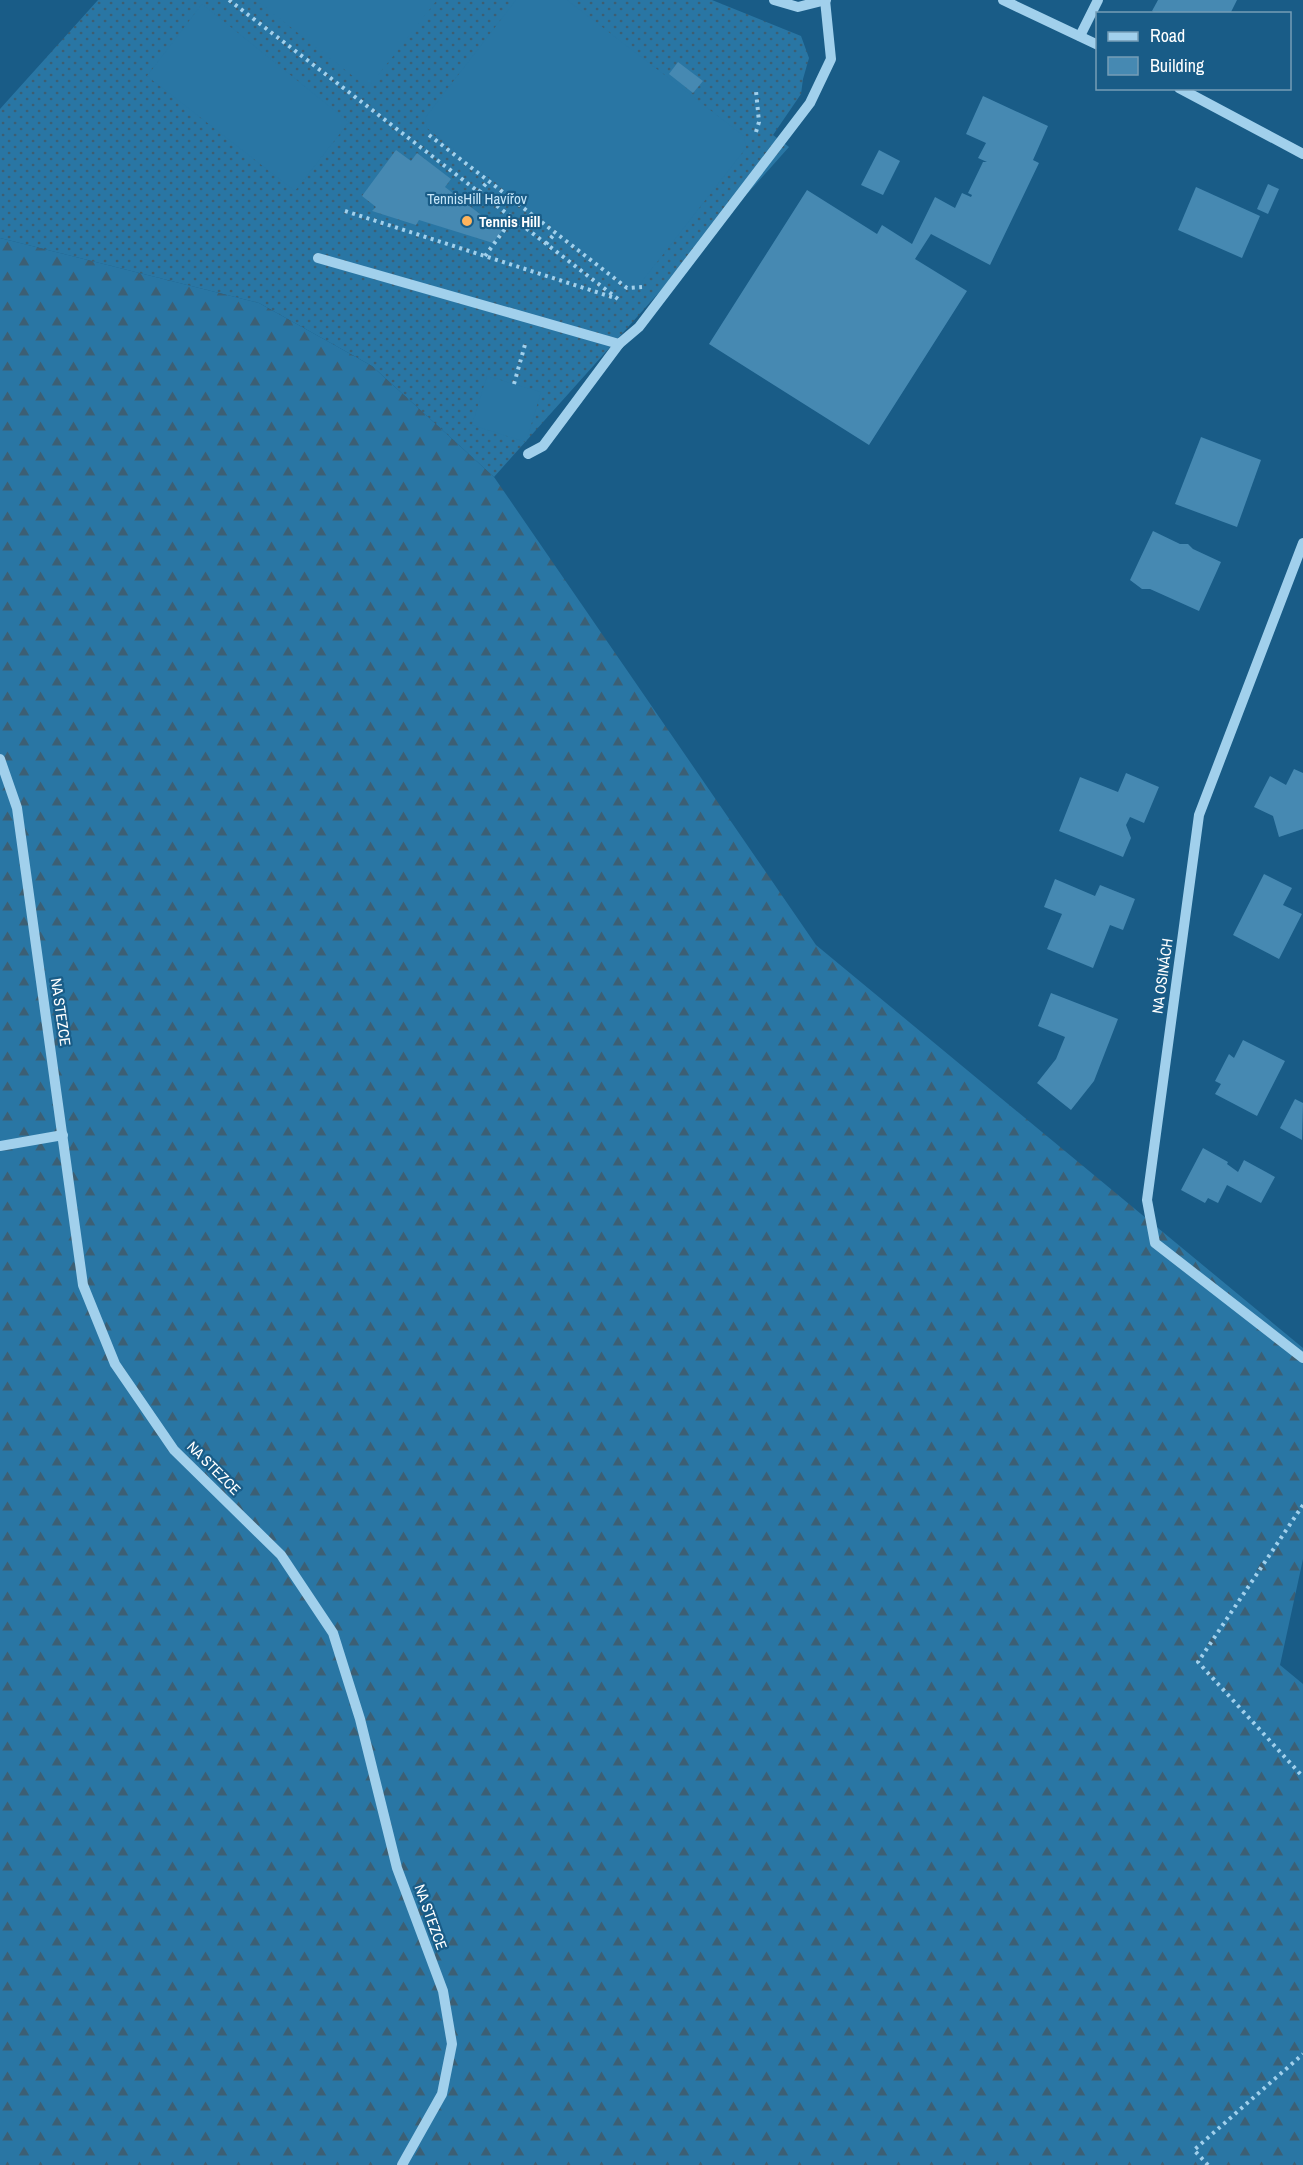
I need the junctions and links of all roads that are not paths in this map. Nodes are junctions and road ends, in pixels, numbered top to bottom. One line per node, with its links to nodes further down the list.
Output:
1 (774, 0): 2 (street)
2 (826, 0): 10 (street)
3 (1003, 0): 5 (street)
4 (1098, 0): 5 (street)
5 (1080, 36): 6 (street)
6 (1096, 44)
7 (1183, 90): 8 (street)
8 (1303, 153)
9 (318, 258): 10 (street)
10 (619, 344): 11 (street)
11 (528, 454)
12 (1303, 543): 16 (street, NA OSINÁCH)
13 (0, 759): 14 (street, NA STEZCE)
14 (63, 1135): 15 (street); 17 (street, NA STEZCE)
15 (0, 1146)
16 (1303, 1358)
17 (402, 2165)

